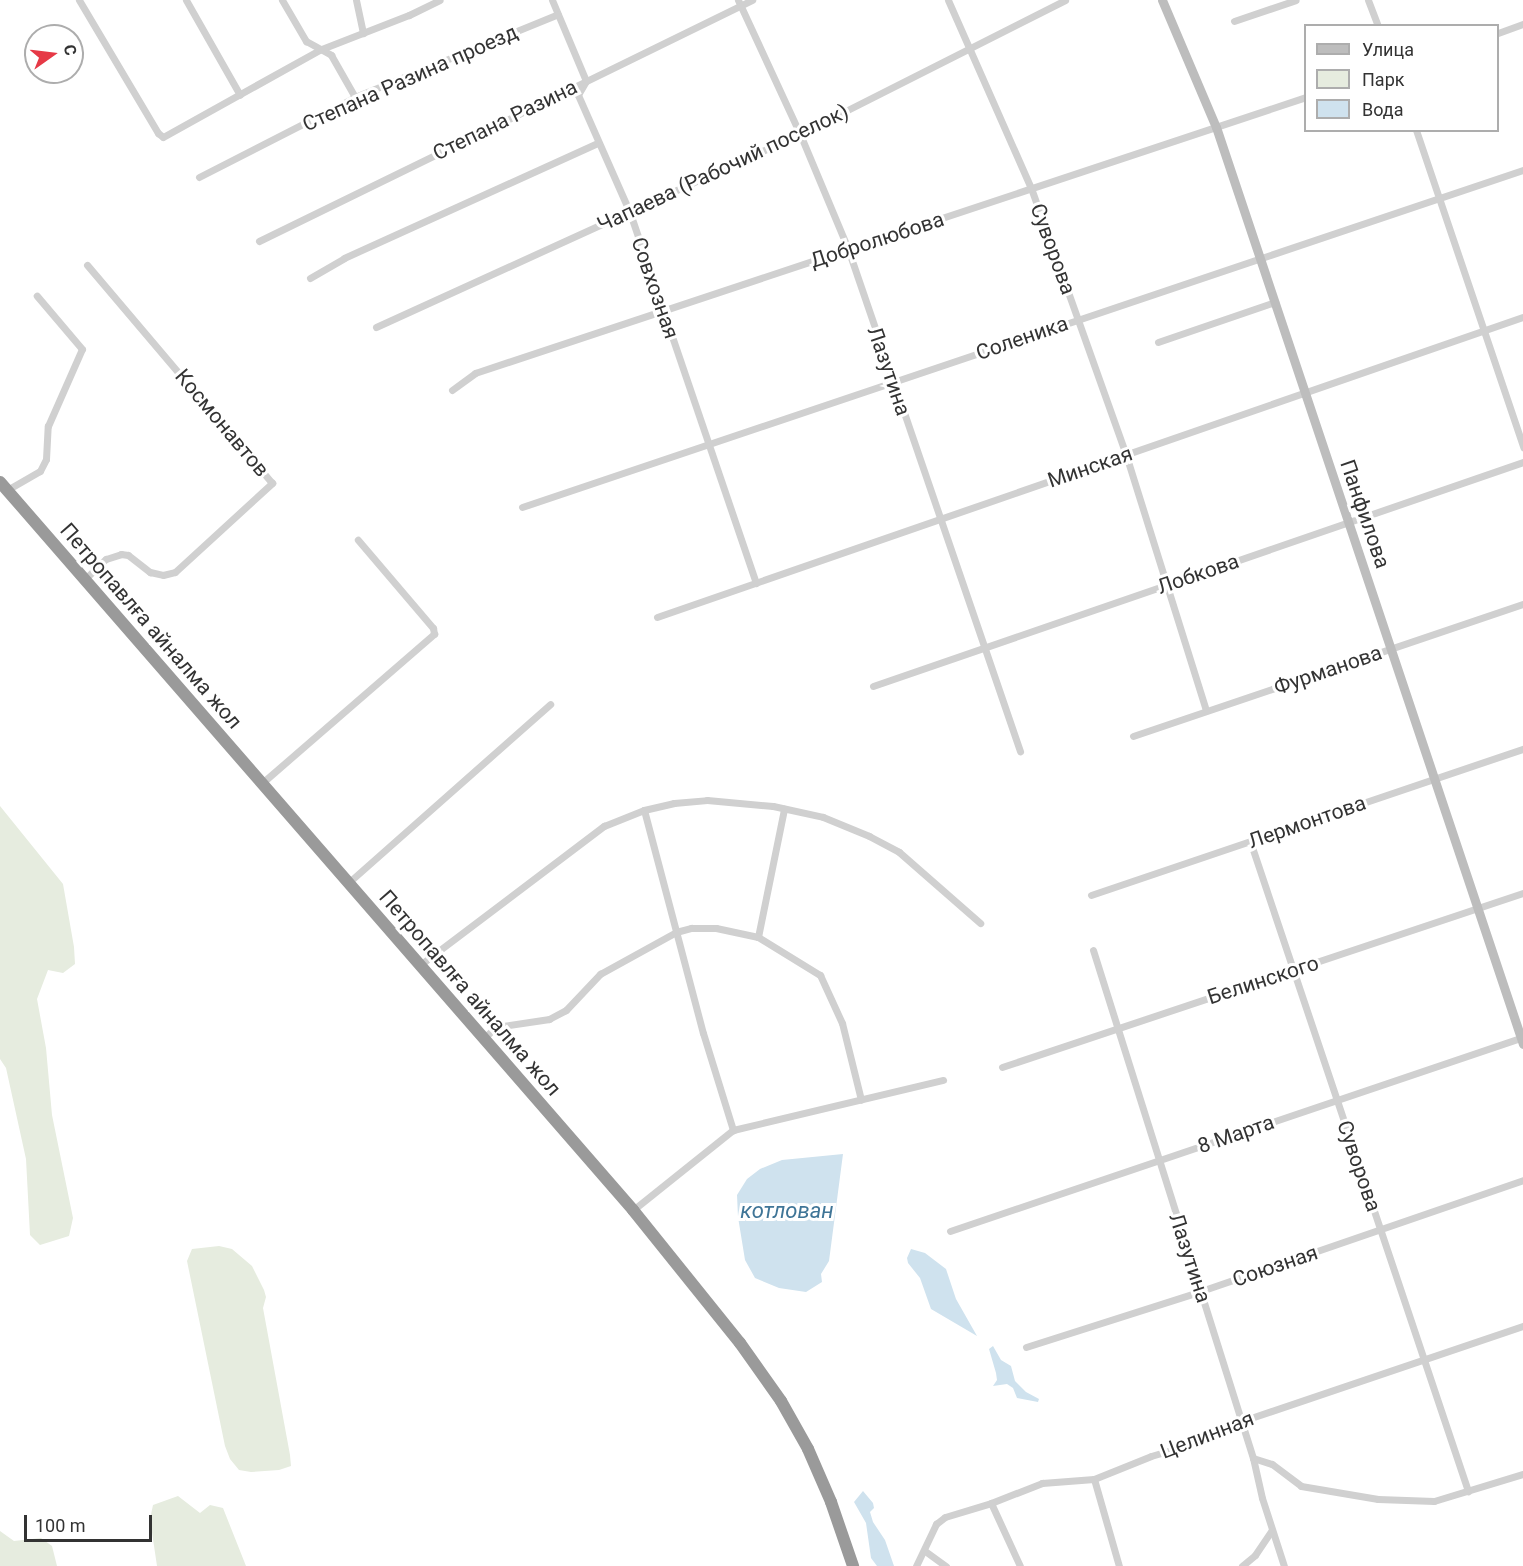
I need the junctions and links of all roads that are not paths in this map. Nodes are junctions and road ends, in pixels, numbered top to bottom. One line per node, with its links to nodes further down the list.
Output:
1 (79, 0): 23 (street)
2 (186, 0): 23 (street)
3 (282, 0): 21 (street)
4 (356, 0): 19 (street)
5 (440, 0): 19 (street)
6 (552, 0): 14 (street, Совхозная)
7 (752, 0): 13 (street, Степана Разина)
8 (948, 0): 20 (street, Суворова)
9 (1065, 0): 20 (street, Чапаева (Рабочий поселок))
10 (1162, 0): 26 (street, Панфилова)
11 (1296, 0): 15 (street)
12 (1368, 0): 16 (street)
13 (739, 3): 22 (street, Степана Разина); 28 (street, Лазутина)
14 (558, 14): 22 (street, Совхозная); 24 (street, Степана Разина проезд)
15 (1234, 21)
16 (1377, 24)
17 (1523, 24): 18 (street)
18 (1499, 32)
19 (363, 33): 21 (street)
20 (969, 48): 28 (street, Чапаева (Рабочий поселок)); 32 (street, Суворова)
21 (319, 50): 23 (street); 24 (street)
22 (585, 81): 29 (street, Совхозная); 35 (street, Степана Разина)
23 (240, 95)
24 (355, 97): 31 (street, Степана Разина проезд)
25 (1304, 97): 26 (street, Добролюбова)
26 (1216, 127): 32 (street, Добролюбова); 37 (street, Панфилова)
27 (1417, 132): 33 (street)
28 (800, 134): 34 (street, Чапаева (Рабочий поселок)); 36 (street, Лазутина)
29 (598, 143): 34 (street, Совхозная); 39 (street)
30 (1523, 170): 33 (street, Соленика)
31 (199, 177)
32 (1031, 188): 36 (street, Добролюбова); 44 (street, Суворова)
33 (1438, 198): 37 (street, Соленика); 46 (street)
34 (630, 213): 42 (street, Совхозная); 45 (street, Чапаева (Рабочий поселок))
35 (259, 241)
36 (848, 249): 42 (street, Добролюбова); 48 (street, Лазутина)
37 (1260, 258): 41 (street, Панфилова); 44 (street, Соленика)
38 (87, 265): 60 (street, Космонавтов)
39 (310, 278)
40 (37, 296): 55 (street)
41 (1275, 302): 47 (street); 50 (street, Панфилова)
42 (663, 310): 49 (street, Добролюбова); 51 (street, Совхозная)
43 (1523, 317): 46 (street, Минская)
44 (1078, 320): 48 (street, Соленика); 53 (street, Суворова)
45 (376, 327)
46 (1484, 331): 50 (street, Минская); 52 (street)
47 (1158, 342)
48 (893, 382): 51 (street, Соленика); 57 (street, Лазутина)
49 (452, 390)
50 (1305, 393): 53 (street, Минская); 58 (street, Панфилова)
51 (709, 444): 56 (street, Соленика); 61 (street, Совхозная)
52 (1523, 447)
53 (1126, 454): 57 (street, Минская); 62 (street, Суворова)
54 (1523, 462): 58 (street, Лобкова)
55 (4, 486): 60 (highway, Петропавлға айналма жол)
56 (522, 507)
57 (940, 519): 61 (street, Минская); 65 (street, Лазутина)
58 (1348, 522): 62 (street, Лобкова); 66 (street, Панфилова)
59 (358, 540): 74 (street)
60 (85, 579): 74 (highway, Петропавлға айналма жол)
61 (756, 583): 64 (street, Минская)
62 (1167, 585): 65 (street, Лобкова); 69 (street, Суворова)
63 (1523, 604): 66 (street, Фурманова)
64 (657, 617)
65 (984, 647): 67 (street, Лобкова); 72 (street, Лазутина)
66 (1391, 649): 69 (street, Фурманова); 73 (street, Панфилова)
67 (873, 686)
68 (550, 704): 78 (street)
69 (1206, 711): 70 (street, Фурманова)
70 (1133, 736)
71 (1523, 749): 73 (street, Лермонтова)
72 (1020, 751)
73 (1434, 779): 77 (street, Лермонтова); 81 (street, Панфилова)
74 (262, 783): 78 (highway, Петропавлға айналма жол)
75 (784, 809): 76 (street); 82 (street); 84 (street)
76 (644, 810): 83 (street); 86 (street)
77 (1250, 841): 80 (street, Лермонтова); 87 (street, Суворова)
78 (348, 883): 86 (highway, Петропавлға айналма жол)
79 (1523, 893): 81 (street, Белинского)
80 (1091, 895)
81 (1478, 908): 87 (street, Белинского); 90 (street, Панфилова)
82 (980, 923)
83 (676, 932): 84 (street); 89 (street); 95 (street)
84 (758, 937): 93 (street)
85 (1093, 950): 88 (street, Лазутина)
86 (420, 965): 89 (highway, Петропавлға айналма жол)
87 (1293, 970): 88 (street, Белинского); 94 (street, Суворова)
88 (1118, 1029): 91 (street, Белинского); 96 (street, Лазутина)
89 (484, 1038): 98 (highway, Петропавлға айналма жол)
90 (1522, 1039): 94 (street, 8 Марта)
91 (1002, 1067)
92 (943, 1080): 93 (street)
93 (861, 1100): 95 (street)
94 (1337, 1100): 96 (street, 8 Марта); 99 (street, Суворова)
95 (733, 1130): 98 (street)
96 (1159, 1160): 100 (street, 8 Марта); 101 (street, Лазутина)
97 (1523, 1180): 99 (street, Союзная)
98 (633, 1210): 113 (highway, Петропавлға айналма жол)
99 (1380, 1230): 101 (street, Союзная); 104 (street, Суворова)
100 (950, 1232)
101 (1201, 1291): 103 (street, Союзная); 105 (street, Лазутина)
102 (1523, 1326): 104 (street, Целинная)
103 (1026, 1347)
104 (1424, 1359): 105 (street, Целинная); 109 (street, Суворова)
105 (1242, 1421): 106 (street, Лазутина); 108 (street, Целинная)
106 (1253, 1458): 109 (street); 111 (street, Лазутина)
107 (1523, 1474): 109 (street)
108 (1095, 1479): 110 (street, Целинная); 117 (street)
109 (1468, 1491)
110 (991, 1503): 112 (street, Целинная); 116 (street)
111 (1272, 1530): 118 (street); 119 (street, Лазутина)
112 (925, 1551): 114 (street, Целинная); 115 (street)
113 (853, 1566)
114 (916, 1566)
115 (946, 1566)
116 (1020, 1566)
117 (1119, 1566)
118 (1242, 1566)
119 (1284, 1566)

